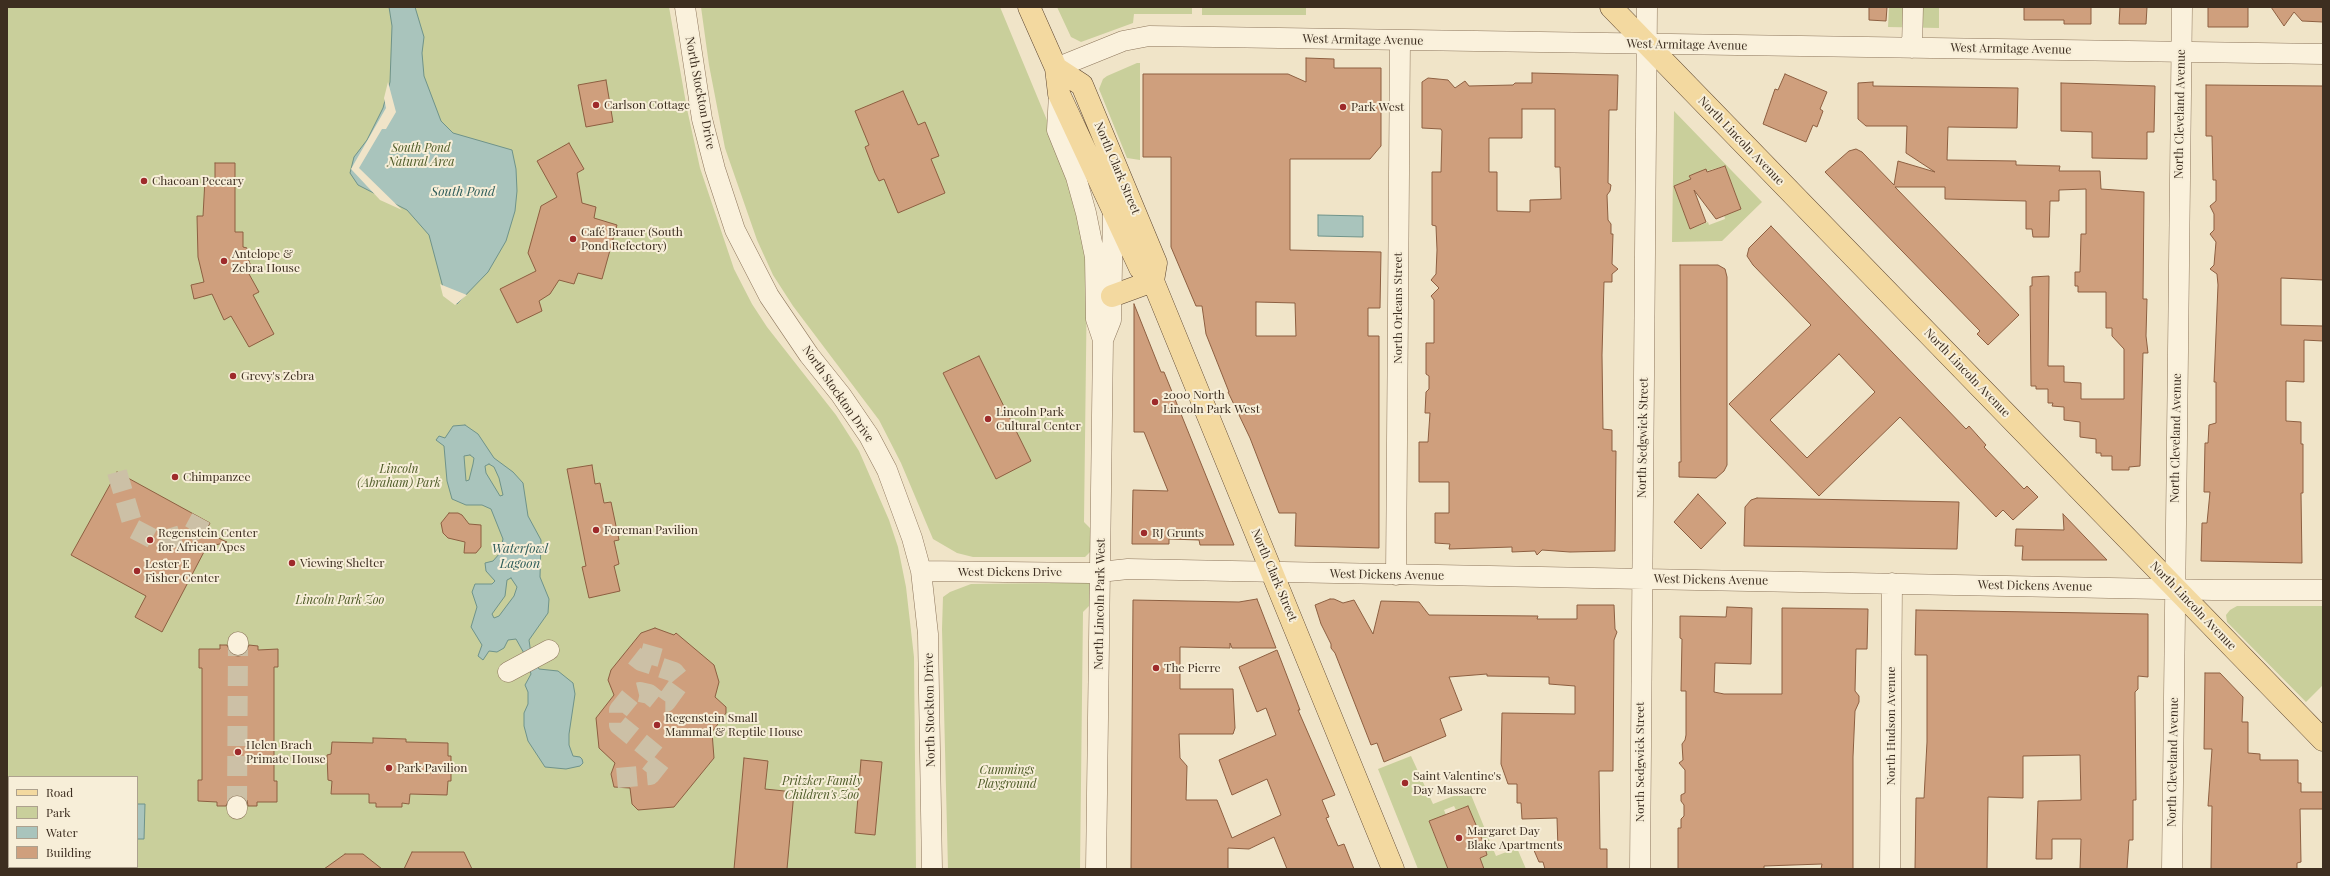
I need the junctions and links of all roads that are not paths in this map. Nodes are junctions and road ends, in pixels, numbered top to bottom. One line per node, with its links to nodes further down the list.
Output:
1 (685, 7): 19 (street, North Stockton Drive)
2 (1029, 7): 12 (main road, North Clark Street)
3 (1611, 7): 8 (main road, North Lincoln Avenue)
4 (1647, 7): 8 (street, North Sedgwick Street)
5 (1913, 7): 9 (street)
6 (2182, 7): 10 (street, North Cleveland Avenue)
7 (1400, 40): 8 (street, West Armitage Avenue); 12 (street, West Armitage Avenue); 22 (street, North Orleans Street)
8 (1646, 44): 9 (street, West Armitage Avenue); 23 (street, North Sedgwick Street); 25 (main road, North Lincoln Avenue)
9 (1912, 48): 10 (street, West Armitage Avenue)
10 (2181, 52): 11 (street, West Armitage Avenue); 25 (street, North Cleveland Avenue)
11 (2323, 54)
12 (1056, 68): 13 (main road, North Clark Street); 14 (main road, North Clark Street)
13 (1059, 94): 15 (main road, North Clark Street); 18 (street, North Lincoln Park West)
14 (1117, 167): 15 (street, North Lincoln Park West); 16 (main road, North Clark Street)
15 (1113, 213): 16 (main road, North Clark Street); 17 (street, North Lincoln Park West)
16 (1153, 281): 17 (main road); 21 (main road, North Clark Street)
17 (1112, 296): 18 (street, North Lincoln Park West)
18 (1103, 340): 20 (street, North Lincoln Park West)
19 (921, 571): 20 (street, West Dickens Drive); 30 (street, North Stockton Drive)
20 (1100, 572): 21 (street, West Dickens Avenue); 31 (street, North Lincoln Park West)
21 (1274, 573): 22 (street, West Dickens Avenue); 32 (main road, North Clark Street)
22 (1396, 575): 23 (street, West Dickens Avenue)
23 (1642, 579): 24 (street, West Dickens Avenue); 33 (street, North Sedgwick Street)
24 (1892, 583): 25 (street, West Dickens Avenue); 34 (street, North Hudson Avenue)
25 (2175, 588): 26 (street, West Dickens Avenue); 29 (main road, North Lincoln Avenue); 35 (street, North Cleveland Avenue)
26 (2323, 590)
27 (549, 650): 28 (street)
28 (508, 672)
29 (2323, 740)
30 (932, 869)
31 (1096, 869)
32 (1393, 869)
33 (1640, 869)
34 (1890, 869)
35 (2172, 869)

